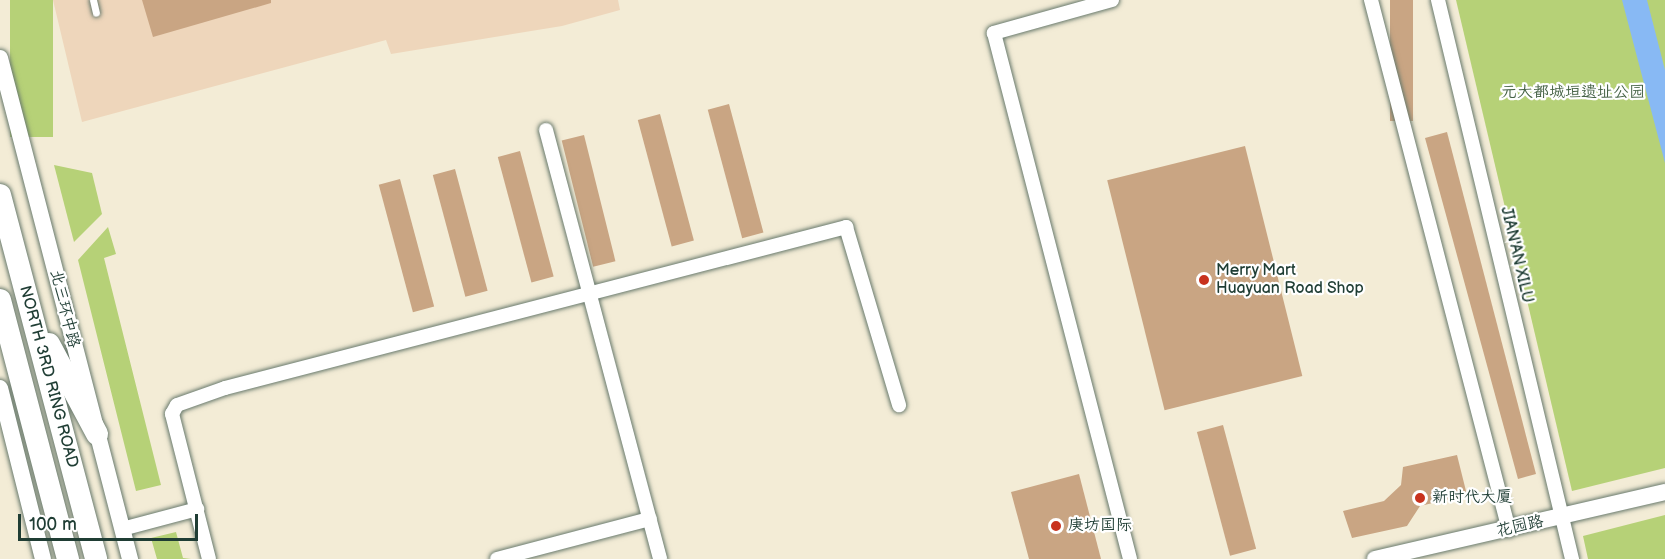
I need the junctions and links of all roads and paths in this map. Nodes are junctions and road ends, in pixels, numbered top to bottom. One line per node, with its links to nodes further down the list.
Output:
1 (93, 0): 5 (lane)
2 (1112, 0): 30 (street)
3 (1371, 0): 21 (street)
4 (1438, 0): 18 (street, JIAN'AN XILU)
5 (96, 13)
6 (0, 58): 15 (street, 北三环中路)
7 (546, 129): 9 (street)
8 (0, 195): 11 (highway, NORTH 3RD RING ROAD)
9 (590, 293): 14 (street); 17 (street); 19 (street)
10 (0, 300): 13 (highway, NORTH 3RD RING ROAD)
11 (30, 308): 15 (highway); 25 (highway, NORTH 3RD RING ROAD)
12 (0, 343): 13 (highway)
13 (11, 387): 23 (street); 24 (highway, NORTH 3RD RING ROAD)
14 (899, 405)
15 (96, 435): 20 (street, 北三环中路)
16 (1665, 492): 18 (street, 花园路)
17 (196, 509): 20 (street); 27 (street)
18 (1561, 517): 21 (street, 花园路); 32 (street, JIAN'AN XILU)
19 (650, 519): 28 (street); 29 (street)
20 (122, 529): 26 (street, 北三环中路)
21 (1509, 530): 22 (street, 花园路)
22 (1418, 554): 31 (street, 花园路)
23 (43, 559)
24 (66, 559)
25 (96, 559)
26 (130, 559)
27 (209, 559)
28 (497, 559)
29 (660, 559)
30 (1130, 559)
31 (1375, 559)
32 (1572, 559)

